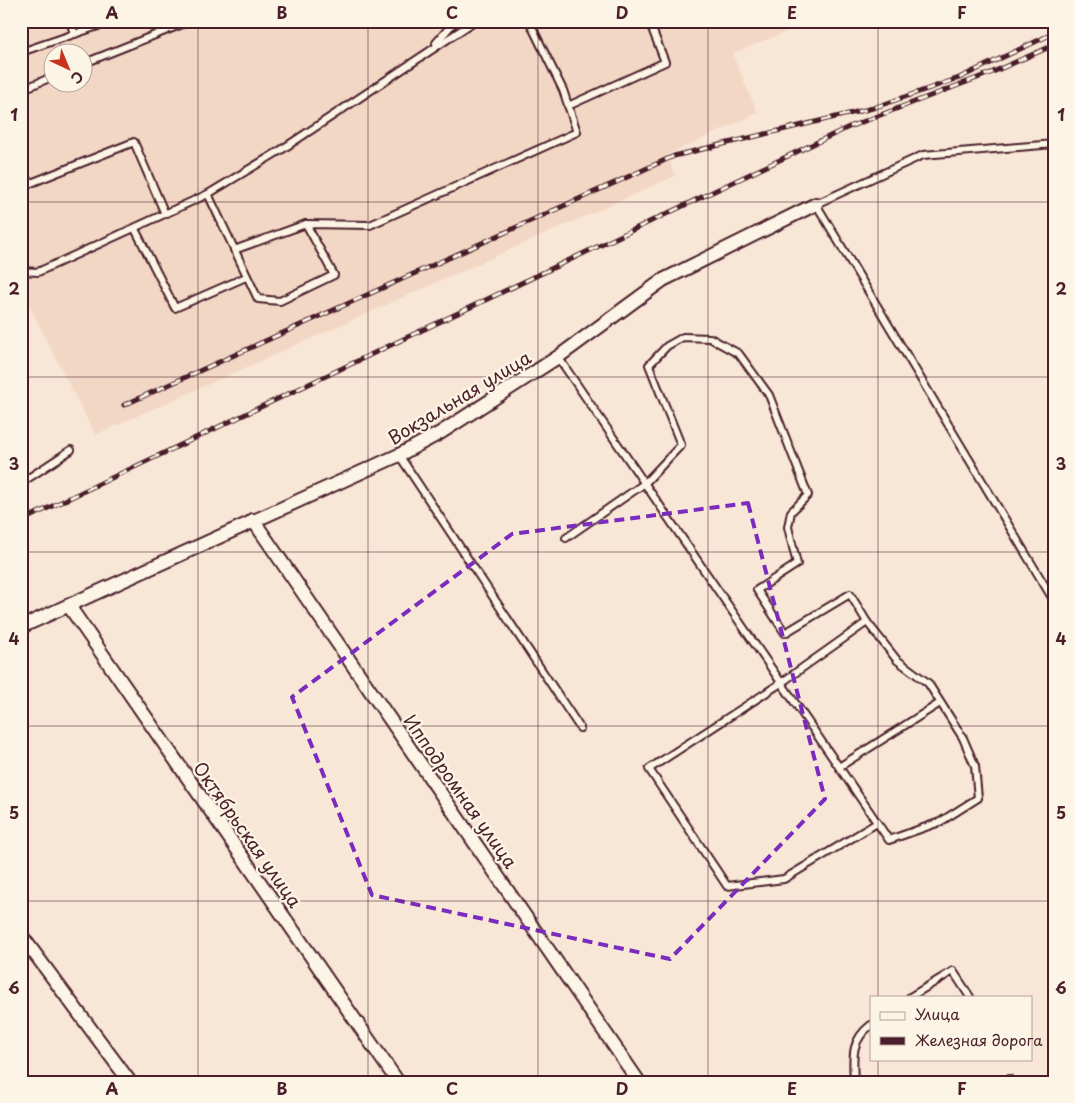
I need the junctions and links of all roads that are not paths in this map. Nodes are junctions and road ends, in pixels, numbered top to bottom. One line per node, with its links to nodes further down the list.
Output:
1 (69, 21): 8 (lane)
2 (113, 21): 8 (lane)
3 (190, 21): 11 (lane)
4 (455, 21): 9 (lane)
5 (475, 21): 9 (lane)
6 (529, 21): 14 (lane)
7 (649, 21): 14 (lane)
8 (75, 34): 10 (lane)
9 (430, 50): 17 (lane)
10 (21, 52)
11 (92, 60)
12 (42, 81): 13 (lane)
13 (21, 90)
14 (568, 106): 20 (lane)
15 (1054, 144): 18 (lane)
16 (21, 187): 19 (lane)
17 (208, 194): 19 (lane); 22 (lane)
18 (816, 204): 25 (street, Вокзальная улица); 32 (lane)
19 (166, 214): 21 (lane)
20 (306, 224): 22 (lane); 24 (lane)
21 (135, 229): 23 (lane); 24 (lane)
22 (234, 250): 24 (lane)
23 (21, 271)
24 (246, 277)
25 (558, 356): 27 (street, Вокзальная улица); 29 (lane)
26 (71, 450): 28 (lane)
27 (399, 455): 30 (street, Вокзальная улица); 38 (lane)
28 (21, 483)
29 (645, 483): 31 (lane); 34 (lane); 36 (lane)
30 (253, 520): 33 (street, Вокзальная улица); 47 (street, Ипподромная улица)
31 (566, 538)
32 (1054, 601)
33 (69, 606): 35 (street, Вокзальная улица); 46 (street, Октябрьская улица)
34 (867, 622): 36 (lane); 37 (lane)
35 (21, 627)
36 (781, 683): 39 (lane); 40 (lane)
37 (940, 703): 39 (lane); 40 (lane)
38 (580, 728)
39 (839, 767): 40 (lane)
40 (877, 823)
41 (21, 935): 45 (street)
42 (912, 996): 43 (lane)
43 (969, 996)
44 (870, 1026): 48 (lane)
45 (130, 1082)
46 (398, 1082)
47 (639, 1082)
48 (854, 1082)

